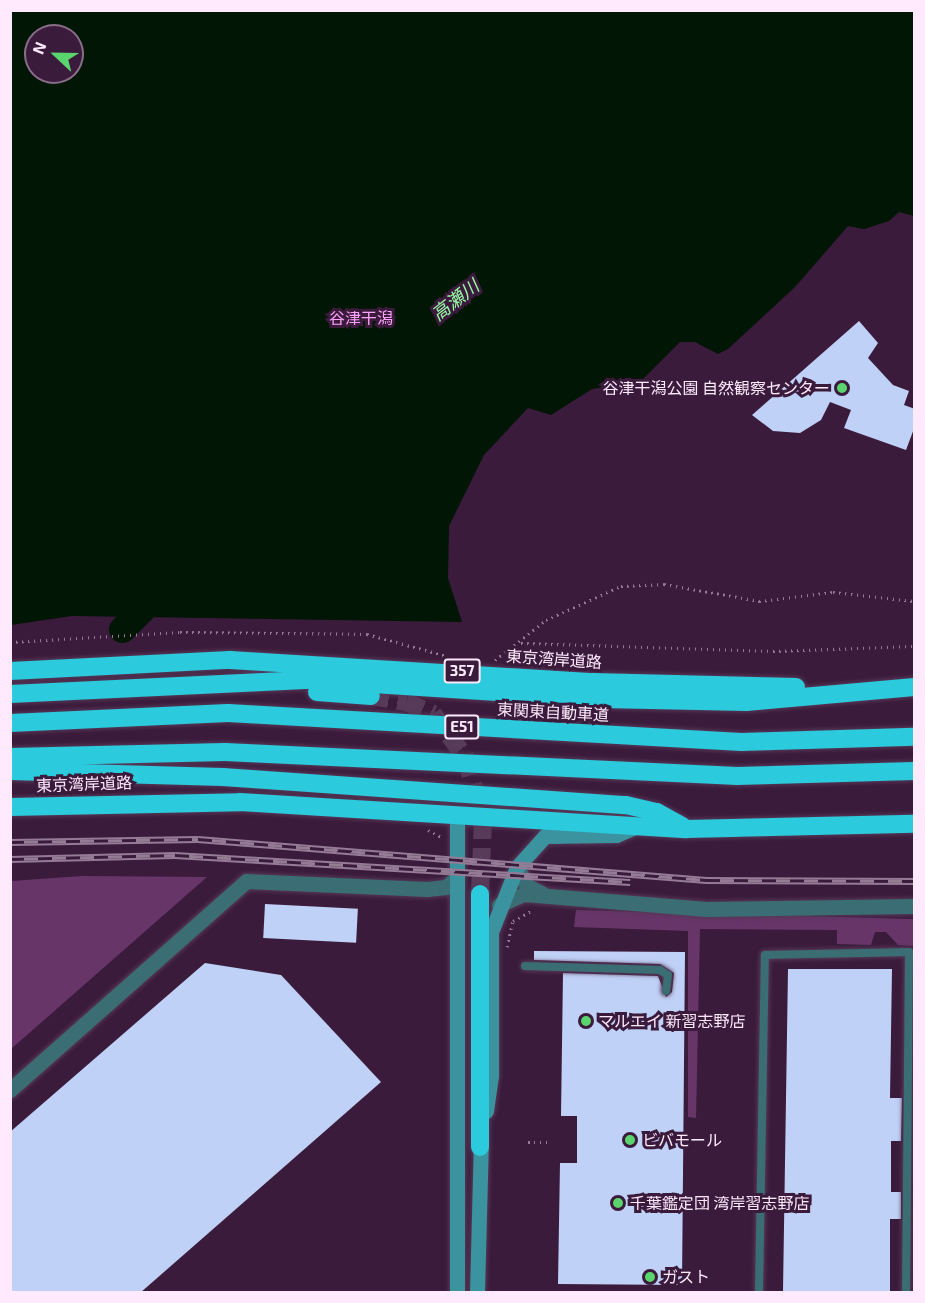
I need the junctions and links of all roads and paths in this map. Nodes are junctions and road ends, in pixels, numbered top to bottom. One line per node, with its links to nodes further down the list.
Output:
1 (915, 601): 3 (path)
2 (10, 642): 5 (path)
3 (520, 643): 4 (path); 6 (path)
4 (915, 646)
5 (454, 657)
6 (484, 660)
7 (10, 671): 8 (highway, 東京湾岸道路 / 357)
8 (915, 685): 9 (highway)
9 (208, 688): 10 (highway); 11 (highway)
10 (10, 694)
11 (371, 696)
12 (10, 723): 13 (highway, 東関東自動車道 / E51)
13 (915, 737)
14 (10, 757): 16 (highway, E51)
15 (10, 771): 17 (highway)
16 (915, 771)
17 (411, 791): 19 (highway); 22 (highway)
18 (10, 807): 19 (highway, 東京湾岸道路)
19 (457, 815): 21 (highway, 東京湾岸道路); 24 (street)
20 (915, 824): 22 (highway, 東京湾岸道路)
21 (635, 827): 22 (highway, 東京湾岸道路); 23 (street)
22 (686, 829)
23 (517, 867): 27 (street); 28 (street)
24 (455, 879): 25 (street); 30 (street)
25 (427, 889): 30 (street); 33 (street)
26 (480, 894): 36 (highway)
27 (561, 898): 28 (street); 29 (street)
28 (499, 905): 36 (street)
29 (915, 906)
30 (456, 915): 37 (street)
31 (525, 966): 32 (lane)
32 (666, 991)
33 (10, 1090)
34 (528, 1142): 35 (path)
35 (547, 1142)
36 (480, 1147): 38 (street)
37 (457, 1293)
38 (477, 1293)
39 (759, 1293): 40 (lane)
40 (906, 1293)

